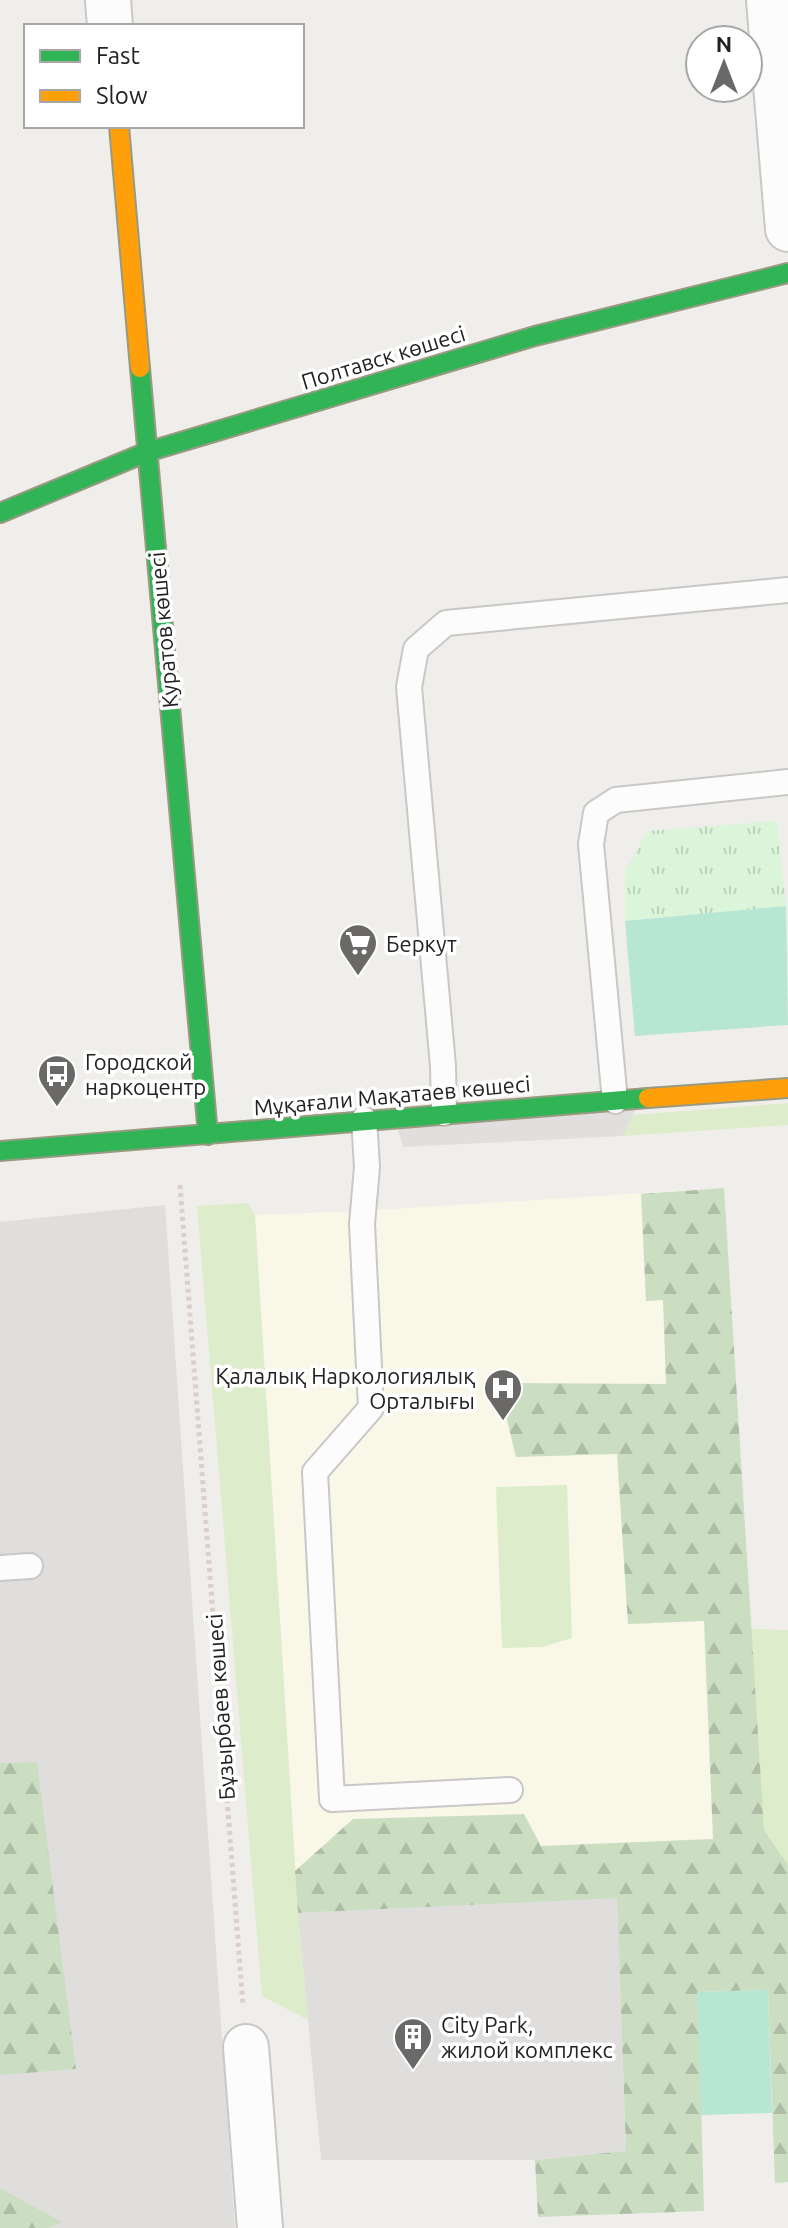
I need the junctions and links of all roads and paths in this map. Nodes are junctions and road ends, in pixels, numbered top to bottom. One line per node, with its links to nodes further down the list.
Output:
1 (108, 0): 3 (street)
2 (769, 0): 5 (street)
3 (110, 24)
4 (119, 128): 7 (street, Куратов көшесі)
5 (788, 229)
6 (788, 273): 7 (street, Полтавск көшесі)
7 (147, 452): 8 (street, Полтавск көшесі); 15 (street, Куратов көшесі)
8 (0, 513)
9 (788, 590): 13 (lane)
10 (788, 782): 12 (lane)
11 (788, 1088): 12 (street, Мұқағали Мақатаев көшесі)
12 (615, 1101): 13 (street, Мұқағали Мақатаев көшесі)
13 (444, 1113): 14 (street, Мұқағали Мақатаев көшесі)
14 (364, 1119): 15 (street, Мұқағали Мақатаев көшесі); 20 (lane)
15 (208, 1135): 16 (street, Мұқағали Мақатаев көшесі)
16 (0, 1151)
17 (180, 1185): 21 (path, Бұзырбаев көшесі)
18 (30, 1566): 19 (lane)
19 (0, 1568)
20 (510, 1790)
21 (246, 2047): 22 (street)
22 (260, 2228)

